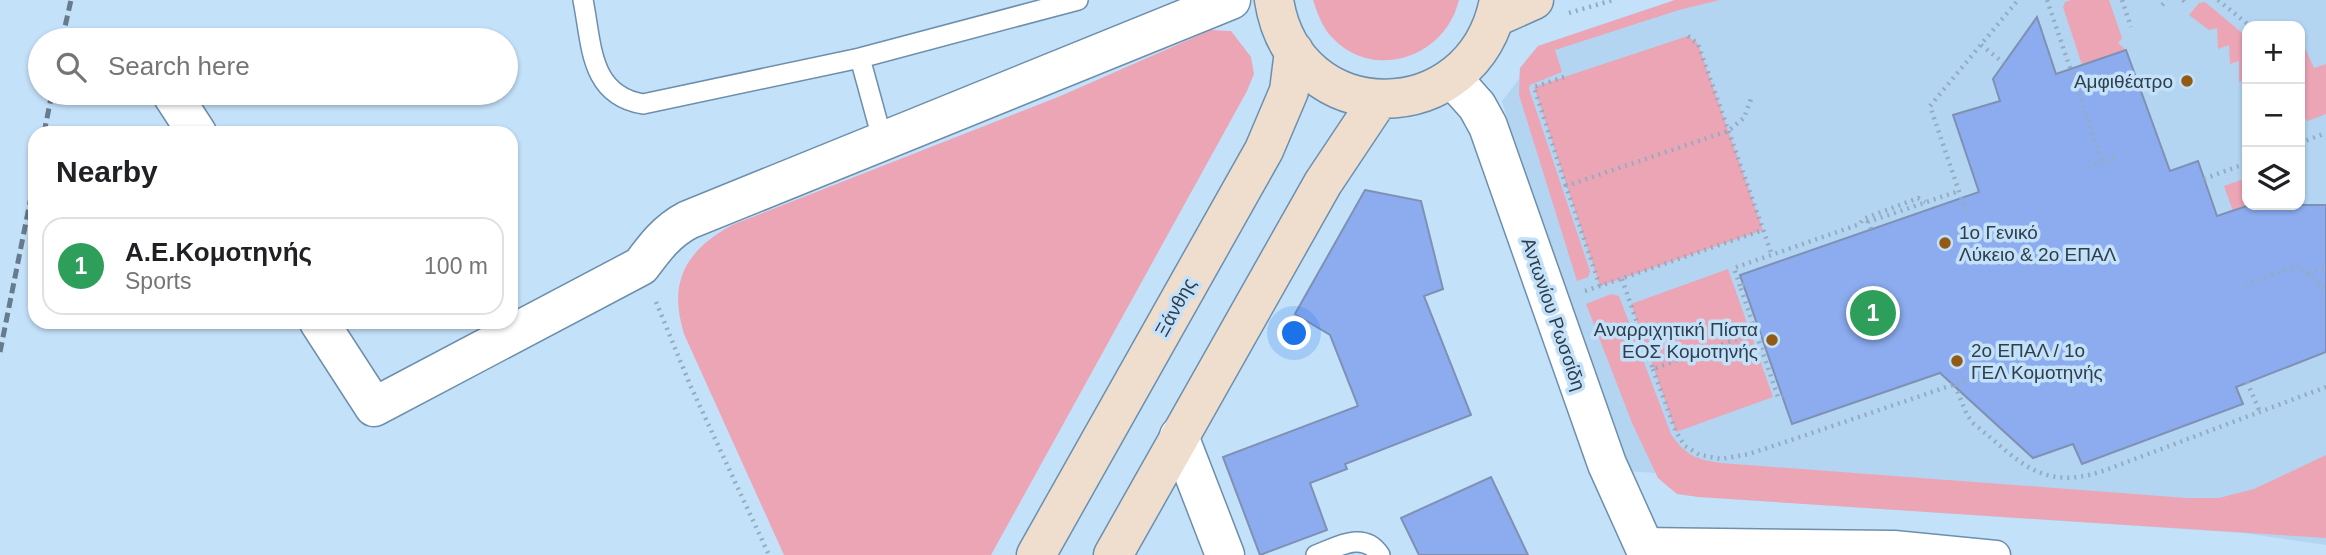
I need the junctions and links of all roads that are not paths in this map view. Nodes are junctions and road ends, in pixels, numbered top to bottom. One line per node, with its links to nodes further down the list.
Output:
1 (583, 0): 8 (lane)
2 (1078, 0): 8 (lane)
3 (1230, 0): 13 (street)
4 (1273, 0): 7 (main road)
5 (1549, 7): 6 (main road)
6 (1497, 8): 9 (main road)
7 (1294, 51): 10 (main road); 18 (main road, Ξάνθης)
8 (860, 58): 13 (lane)
9 (1452, 78): 10 (main road); 16 (street, Αντωνίου Ρωσσίδη)
10 (1379, 99): 15 (main road)
11 (179, 105): 12 (street)
12 (192, 126)
13 (883, 142): 14 (street)
14 (324, 329)
15 (1180, 436): 19 (main road); 20 (street)
16 (1644, 548): 17 (street)
17 (1899, 550): 23 (street)
18 (1035, 555)
19 (1113, 555)
20 (1225, 555)
21 (1316, 555): 22 (lane)
22 (1380, 555)
23 (1996, 555)

